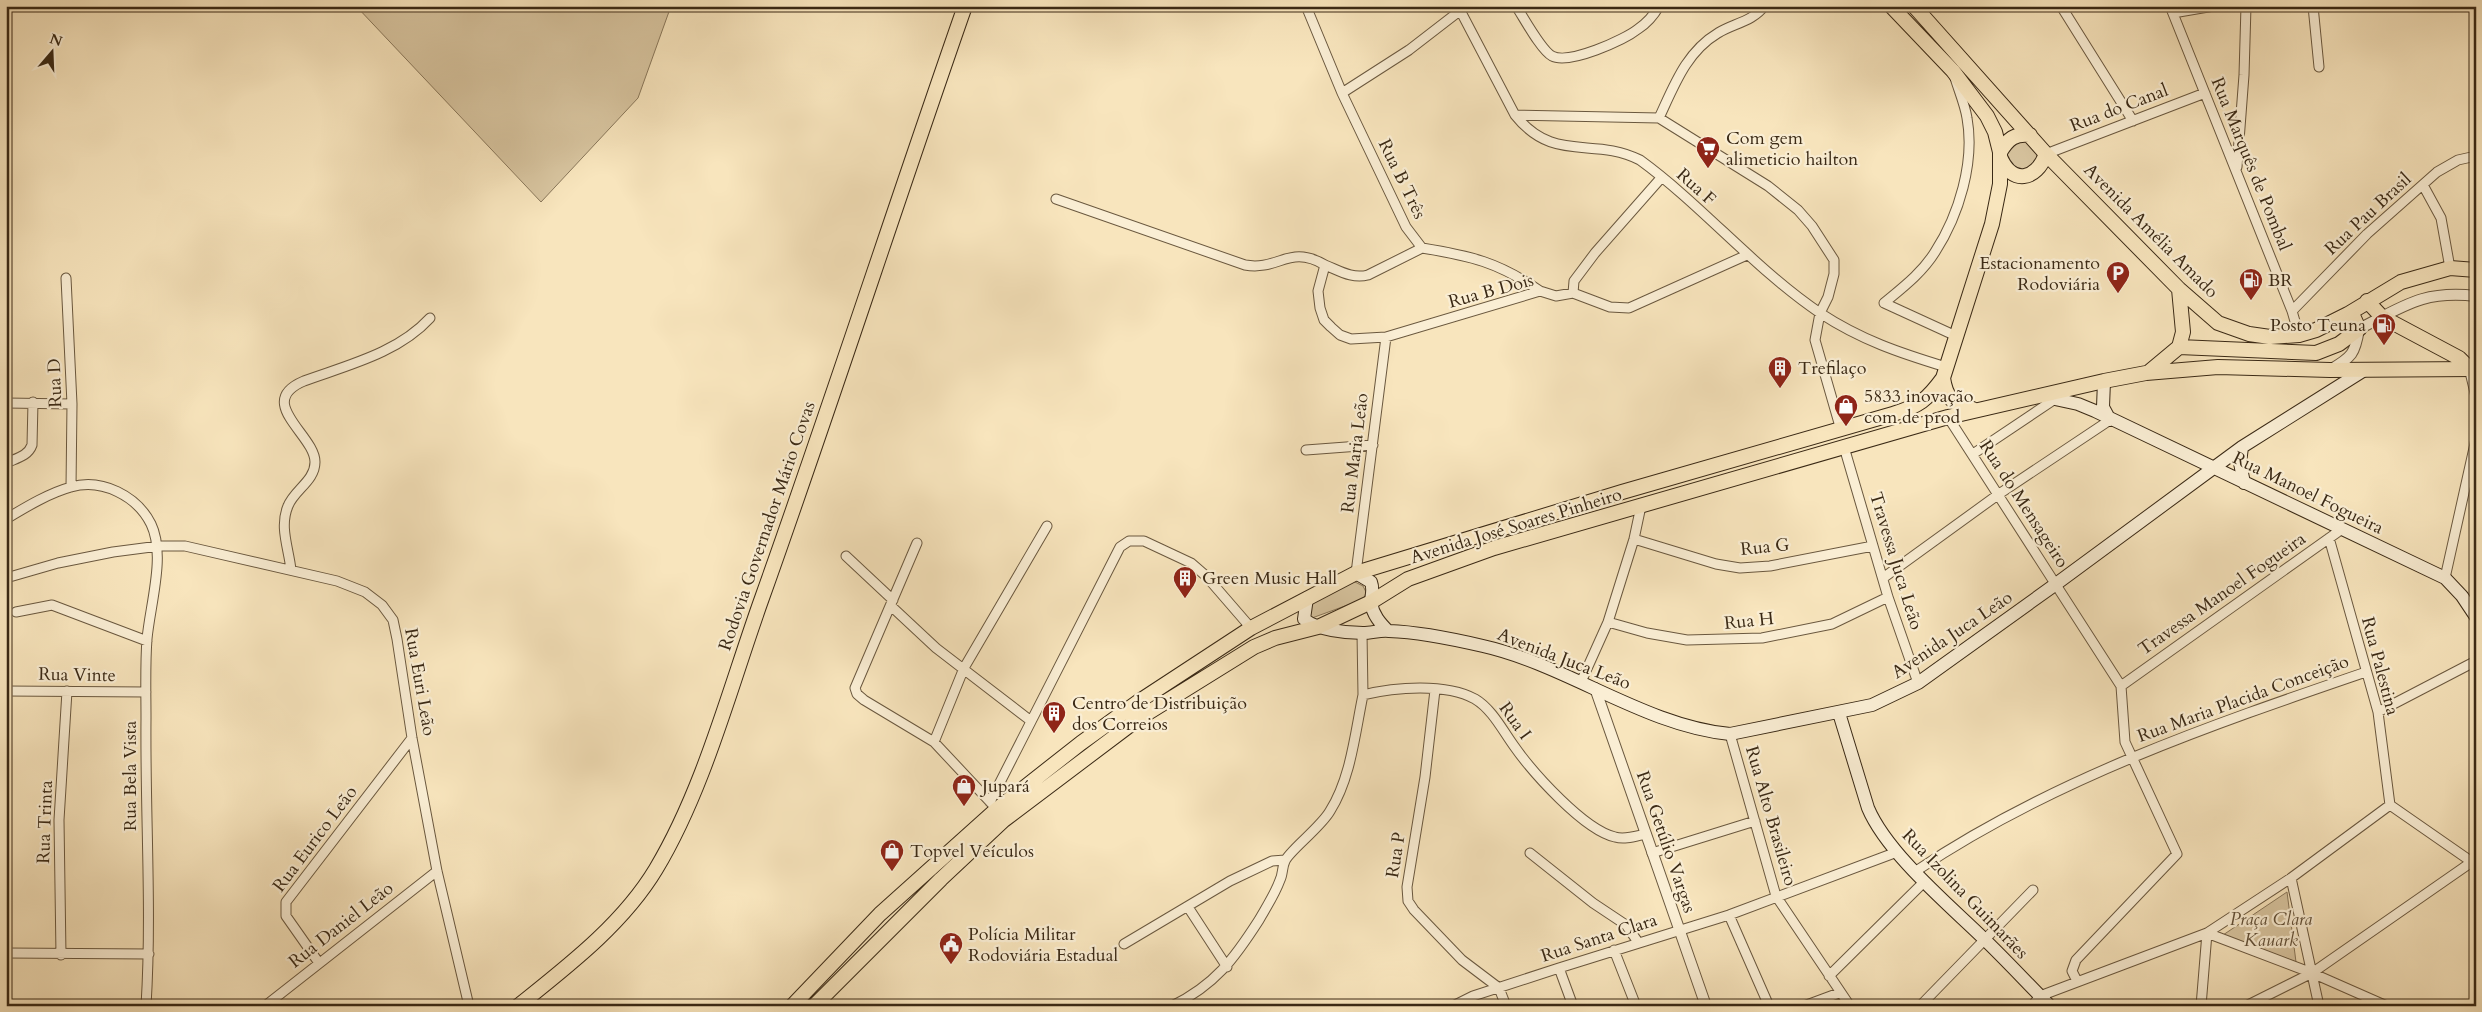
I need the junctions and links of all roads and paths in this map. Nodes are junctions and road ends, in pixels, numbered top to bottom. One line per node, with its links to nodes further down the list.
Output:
1 (965, 6): 163 (main road, Rodovia Governador Mário Covas)
2 (1306, 6): 16 (street, Rua B Três)
3 (1516, 6): 4 (street)
4 (1659, 6)
5 (1764, 6): 19 (street)
6 (1891, 6): 15 (main road)
7 (1914, 6): 21 (main road, Avenida Amélia Amado)
8 (2061, 6): 20 (street)
9 (2214, 6): 13 (street)
10 (2246, 6): 25 (street)
11 (2314, 6): 14 (street)
12 (1463, 9): 16 (street); 18 (street, Rua F)
13 (2171, 10): 17 (street, Rua Marquês de Pombal)
14 (2319, 67)
15 (1953, 71): 22 (main road); 47 (street)
16 (1342, 93): 29 (street, Rua B Três)
17 (2205, 93): 20 (street, Rua do Canal); 25 (street, Rua Marquês de Pombal)
18 (1515, 115): 19 (street); 26 (street, Rua F)
19 (1659, 118): 41 (street)
20 (2133, 121): 23 (street, Rua do Canal)
21 (2030, 135): 22 (main road); 23 (main road, Avenida Amélia Amado)
22 (2000, 154): 23 (main road); 47 (main road)
23 (2046, 154): 35 (main road, Avenida Amélia Amado)
24 (2476, 156): 27 (street, Rua Pau Brasil)
25 (2237, 170): 40 (street, Rua Marquês de Pombal)
26 (1662, 178): 30 (street, Rua F); 37 (street)
27 (2423, 185): 32 (street); 40 (street, Rua Pau Brasil)
28 (1056, 199): 31 (street)
29 (1422, 248): 31 (street); 36 (street)
30 (1747, 255): 37 (street, Rua B Dois); 41 (street, Rua F)
31 (1325, 265): 48 (street, Rua B Dois)
32 (2450, 268): 33 (main road, Avenida Amélia Amado); 39 (main road, Avenida Amélia Amado)
33 (2476, 270)
34 (66, 278): 62 (street, Rua D)
35 (2179, 289): 46 (main road, Avenida Amélia Amado); 49 (main road)
36 (1540, 292): 37 (street, Rua B Dois); 48 (street, Rua B Dois)
37 (1572, 293)
38 (2476, 296): 43 (street)
39 (2367, 301): 42 (main road, Avenida Amélia Amado); 43 (main road)
40 (2292, 311): 46 (street, Rua Marquês de Pombal)
41 (1820, 313): 53 (street, Rua F); 66 (street)
42 (2348, 314): 45 (main road); 46 (main road, Avenida Amélia Amado)
43 (2382, 317): 45 (street); 51 (main road)
44 (430, 318): 88 (street)
45 (2358, 329): 49 (main road); 52 (street)
46 (2299, 335)
47 (1956, 336): 53 (main road)
48 (1386, 337): 68 (street, Rua Maria Leão)
49 (2179, 347): 54 (main road)
50 (2366, 369): 51 (main road, Avenida José Soares Pinheiro); 52 (main road, Avenida José Soares Pinheiro); 56 (main road, Avenida Juca Leão)
51 (2472, 369): 58 (street)
52 (2330, 370): 54 (main road, Avenida José Soares Pinheiro); 56 (street)
53 (1944, 372): 63 (main road); 66 (main road, Avenida José Soares Pinheiro)
54 (2146, 373): 55 (main road, Avenida José Soares Pinheiro)
55 (2104, 381): 57 (main road, Avenida José Soares Pinheiro); 65 (main road)
56 (2340, 386): 70 (main road, Avenida Juca Leão)
57 (2041, 396): 59 (main road, Rua Manoel Fogueira); 63 (main road, Avenida José Soares Pinheiro)
58 (2476, 397)
59 (2055, 399): 65 (main road, Rua Manoel Fogueira); 72 (street)
60 (6, 402): 61 (street)
61 (33, 402): 62 (street); 73 (street)
62 (72, 404): 76 (street, Rua D)
63 (1976, 409): 64 (main road, Avenida José Soares Pinheiro)
64 (1948, 417): 69 (main road, Avenida José Soares Pinheiro); 72 (street, Rua do Mensageiro)
65 (2110, 420): 74 (main road, Rua Manoel Fogueira); 77 (street)
66 (1841, 430): 89 (main road, Avenida José Soares Pinheiro)
67 (2476, 439): 92 (street)
68 (1373, 445): 71 (street); 89 (street, Rua Maria Leão)
69 (1844, 447): 78 (main road, Avenida José Soares Pinheiro); 86 (street, Travessa Juca Leão)
70 (2242, 447): 74 (main road, Avenida Juca Leão); 75 (main road)
71 (1306, 450)
72 (1973, 454): 77 (street, Rua do Mensageiro)
73 (6, 463)
74 (2213, 467): 75 (main road, Rua Manoel Fogueira); 93 (main road, Avenida Juca Leão)
75 (2244, 483): 81 (main road, Rua Manoel Fogueira)
76 (71, 487): 79 (street); 85 (street)
77 (1999, 494): 91 (street); 93 (street, Rua do Mensageiro)
78 (1641, 506): 83 (street); 96 (main road, Avenida José Soares Pinheiro)
79 (6, 519)
80 (1047, 526): 107 (street)
81 (2342, 529): 82 (street, Travessa Manoel Fogueira); 92 (main road, Rua Manoel Fogueira)
82 (2329, 538): 108 (street, Rua Palestina); 111 (street, Travessa Manoel Fogueira)
83 (1634, 539): 86 (street, Rua G); 100 (street)
84 (917, 543): 97 (street)
85 (159, 546): 88 (street, Rua Euri Leão); 90 (street, Rua Euri Leão); 105 (street, Rua Bela Vista)
86 (1873, 546): 91 (street, Travessa Juca Leão)
87 (846, 556): 97 (street)
88 (292, 570): 122 (street, Rua Euri Leão)
89 (1356, 573): 95 (main road, Avenida José Soares Pinheiro); 96 (main road)
90 (6, 578)
91 (1883, 578): 94 (street, Travessa Juca Leão)
92 (2445, 578): 99 (main road, Rua Manoel Fogueira)
93 (2056, 584): 110 (main road, Avenida Juca Leão); 111 (street)
94 (1888, 597): 100 (street, Rua H); 110 (street, Travessa Juca Leão)
95 (1307, 598): 101 (main road); 102 (main road, Avenida José Soares Pinheiro)
96 (1371, 602): 101 (main road, Avenida José Soares Pinheiro); 103 (main road)
97 (892, 603): 107 (street); 123 (street)
98 (16, 612): 105 (street)
99 (2476, 617)
100 (1608, 622): 109 (street)
101 (1318, 627): 104 (main road, Avenida Juca Leão); 165 (main road, Avenida José Soares Pinheiro)
102 (1251, 628): 120 (street); 126 (main road, Avenida José Soares Pinheiro)
103 (1388, 631): 104 (main road, Avenida Juca Leão); 109 (main road, Avenida Juca Leão)
104 (1362, 633): 117 (street)
105 (147, 640): 116 (street, Rua Bela Vista)
106 (2476, 661): 118 (street)
107 (964, 668): 120 (street); 123 (street)
108 (2366, 672): 118 (street, Rua Palestina); 124 (street, Rua Maria Placida Conceição)
109 (1581, 682): 112 (main road, Avenida Juca Leão)
110 (1918, 683): 119 (main road, Avenida Juca Leão)
111 (2121, 686): 124 (street)
112 (1595, 688): 121 (main road, Avenida Juca Leão); 128 (street, Rua Getúlio Vargas)
113 (6, 690): 114 (street, Rua Vinte)
114 (67, 690): 116 (street, Rua Vinte); 149 (street, Rua Trinta)
115 (1435, 690): 117 (street, Rua I); 128 (street, Rua I); 157 (street, Rua P)
116 (146, 692): 150 (street, Rua Bela Vista)
117 (1363, 695): 132 (street)
118 (2378, 712): 125 (street, Rua Palestina)
119 (1839, 713): 121 (main road, Avenida Juca Leão); 129 (main road, Rua Izolina Guimarães)
120 (1032, 721): 126 (street)
121 (1730, 734): 127 (street, Rua Alto Brasileiro)
122 (412, 738): 134 (street, Rua Euri Leão); 151 (street, Rua Eurico Leão)
123 (934, 742): 126 (street)
124 (2131, 758): 135 (street, Rua Maria Placida Conceição); 156 (street)
125 (2390, 805): 133 (street); 136 (street)
126 (993, 806): 164 (main road, Avenida José Soares Pinheiro)
127 (1755, 821): 131 (street); 139 (street, Rua Alto Brasileiro)
128 (1646, 834): 131 (street, Rua Getúlio Vargas)
129 (1897, 852): 135 (main road, Rua Izolina Guimarães); 139 (street, Rua Santa Clara)
130 (1530, 853): 145 (street)
131 (1652, 853): 142 (street, Rua Getúlio Vargas)
132 (1285, 860): 140 (street); 152 (street)
133 (2474, 861): 154 (street)
134 (437, 871): 151 (street, Rua Daniel Leão); 162 (street, Rua Euri Leão)
135 (1916, 871): 137 (main road, Rua Izolina Guimarães)
136 (2291, 878): 143 (street); 154 (street)
137 (1924, 882): 144 (main road, Rua Izolina Guimarães); 155 (street)
138 (2033, 890): 144 (street)
139 (1776, 896): 141 (street, Rua Santa Clara); 155 (street, Rua Alto Brasileiro)
140 (1188, 907): 146 (street); 152 (street)
141 (1729, 915): 142 (street, Rua Santa Clara); 172 (street)
142 (1679, 930): 145 (street, Rua Santa Clara); 171 (street, Rua Getúlio Vargas)
143 (2207, 933): 154 (street); 156 (street); 177 (street)
144 (1985, 940): 159 (main road, Rua Izolina Guimarães); 175 (street)
145 (1638, 942): 147 (street, Rua Santa Clara)
146 (1124, 944)
147 (1614, 950): 153 (street, Rua Santa Clara); 170 (street)
148 (6, 953): 149 (street)
149 (61, 954): 150 (street)
150 (149, 954): 160 (street, Rua Bela Vista)
151 (318, 963): 161 (street, Rua Daniel Leão)
152 (1227, 967): 166 (street)
153 (1559, 968): 157 (street, Rua Santa Clara); 169 (street)
154 (2312, 973): 178 (street); 179 (street); 180 (street)
155 (1829, 976): 158 (street, Rua Alto Brasileiro)
156 (2077, 981): 159 (street)
157 (1499, 988): 167 (street, Rua Santa Clara); 168 (street)
158 (1839, 993): 173 (street); 174 (street, Rua Alto Brasileiro)
159 (2036, 1001): 176 (main road, Rua Izolina Guimarães)
160 (146, 1006)
161 (265, 1006)
162 (469, 1006)
163 (518, 1006)
164 (792, 1006)
165 (814, 1006)
166 (1172, 1006)
167 (1452, 1006)
168 (1506, 1006)
169 (1573, 1006)
170 (1636, 1006)
171 (1706, 1006)
172 (1769, 1006)
173 (1804, 1006)
174 (1850, 1006)
175 (1920, 1006)
176 (2050, 1006)
177 (2201, 1006)
178 (2246, 1006)
179 (2319, 1006)
180 (2388, 1006)

